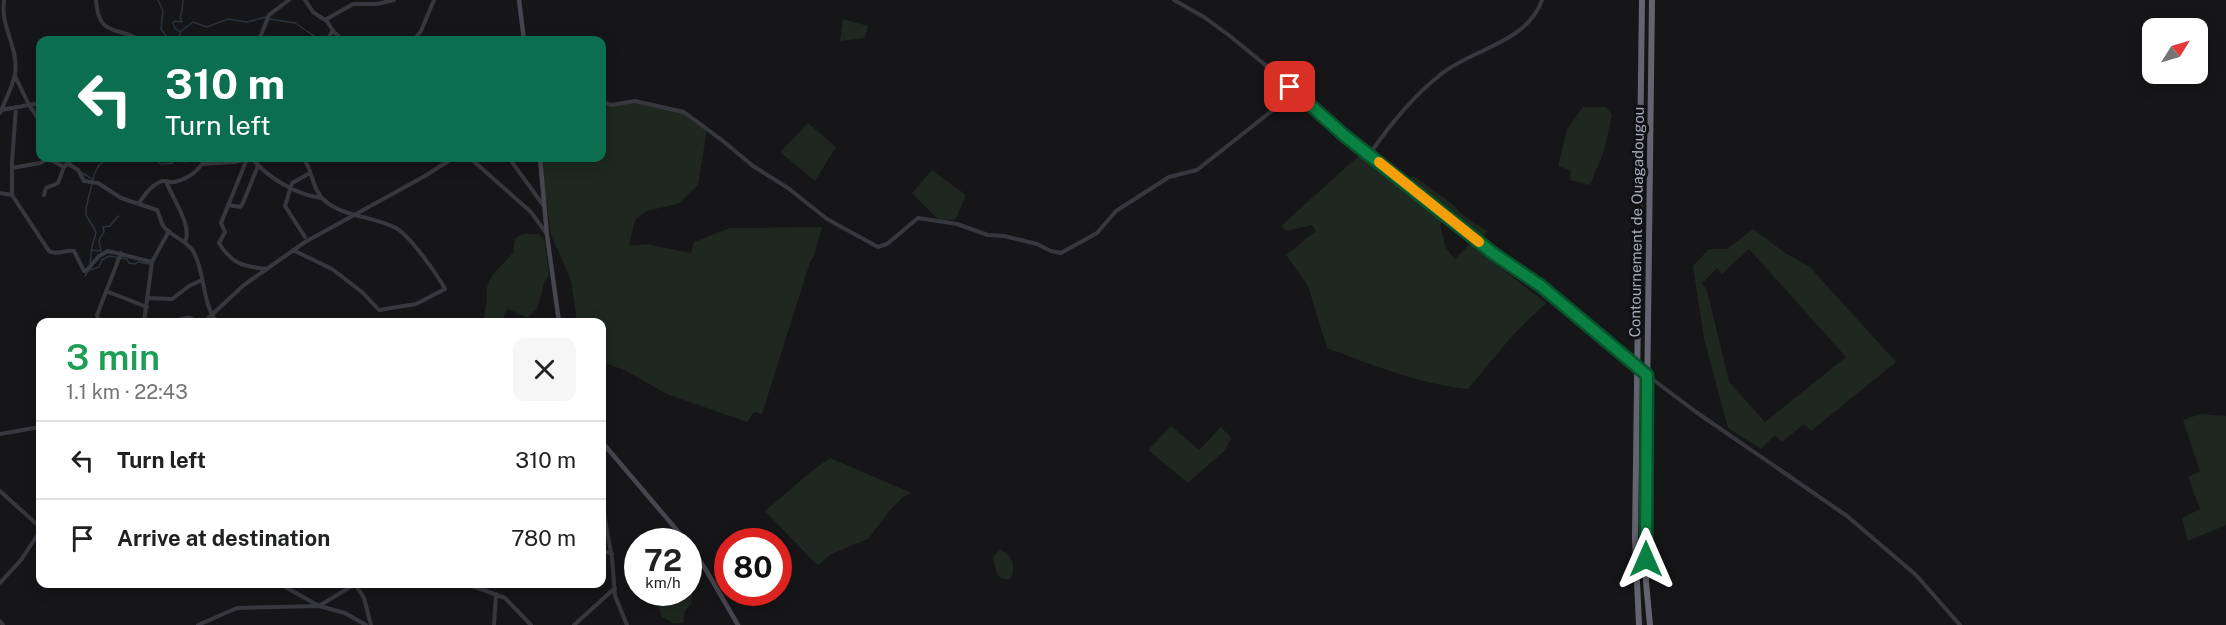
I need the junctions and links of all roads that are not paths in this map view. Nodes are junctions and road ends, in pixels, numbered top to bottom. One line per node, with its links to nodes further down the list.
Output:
1 (96, 0): 14 (street)
2 (289, 0): 15 (street)
3 (305, 0): 12 (street)
4 (394, 0): 12 (street)
5 (434, 0): 18 (street)
6 (519, 0): 19 (street)
7 (1174, 0): 21 (street)
8 (1542, 0): 28 (street)
9 (1642, 0): 73 (highway, Contournement de Ouagadougou)
10 (1652, 0): 74 (highway, Contournement de Ouagadougou)
11 (3, 2): 20 (street)
12 (326, 20): 13 (street)
13 (332, 30): 16 (street); 17 (street)
14 (133, 36)
15 (261, 36)
16 (330, 36)
17 (339, 36)
18 (417, 36)
19 (524, 36)
20 (15, 76): 24 (street); 26 (street)
21 (1297, 91): 22 (street); 28 (street)
22 (606, 103)
23 (36, 104): 24 (street)
24 (29, 105): 25 (street); 27 (street)
25 (16, 107): 26 (street); 43 (street)
26 (0, 111)
27 (36, 115)
28 (1369, 155): 73 (street)
29 (42, 162): 43 (street)
30 (56, 162): 42 (street)
31 (67, 162): 42 (street)
32 (71, 162): 51 (street)
33 (214, 162): 45 (street)
34 (247, 162): 52 (street)
35 (255, 162): 41 (street)
36 (307, 162): 44 (street)
37 (446, 162): 54 (street)
38 (475, 162): 56 (street)
39 (512, 162): 53 (street)
40 (540, 162): 53 (street)
41 (258, 166): 46 (street); 52 (street)
42 (64, 167): 49 (street)
43 (12, 168): 48 (street)
44 (310, 173): 46 (street); 50 (street)
45 (165, 181): 51 (street); 58 (street)
46 (291, 187): 50 (street); 57 (street)
47 (0, 193): 48 (street)
48 (12, 195): 60 (street)
49 (44, 195)
50 (321, 198): 54 (street)
51 (139, 202): 55 (street)
52 (228, 205): 62 (street)
53 (544, 205): 56 (street)
54 (356, 215): 59 (street); 59 (street)
55 (169, 231): 58 (street); 61 (street)
56 (547, 235): 72 (street)
57 (305, 237)
58 (185, 242): 63 (street)
59 (293, 250): 62 (street)
60 (121, 253): 61 (street); 64 (street)
61 (152, 262): 65 (street)
62 (266, 269): 67 (street)
63 (202, 280): 65 (street); 67 (street)
64 (106, 291): 66 (street); 68 (street)
65 (148, 298): 66 (street)
66 (147, 307): 69 (street)
67 (212, 315): 70 (street); 71 (street)
68 (98, 318)
69 (145, 318)
70 (209, 318)
71 (215, 318)
72 (558, 318)
73 (1636, 366): 74 (street); 104 (highway, Contournement de Ouagadougou)
74 (1647, 375): 105 (highway, Contournement de Ouagadougou); 106 (street)
75 (36, 428): 76 (street)
76 (0, 434)
77 (606, 447): 81 (street)
78 (0, 491): 80 (street)
79 (606, 523): 84 (street)
80 (36, 525)
81 (676, 528)
82 (36, 536): 86 (street)
83 (606, 552): 84 (street)
84 (612, 554): 91 (street)
85 (702, 564): 103 (street)
86 (0, 583)
87 (287, 588): 93 (street)
88 (348, 588): 93 (street)
89 (358, 588): 98 (street)
90 (479, 588): 92 (street)
91 (615, 588): 101 (street); 102 (street)
92 (496, 594): 99 (street); 100 (street)
93 (318, 606): 96 (street); 97 (street)
94 (0, 621): 95 (street)
95 (3, 625)
96 (198, 625)
97 (366, 625)
98 (371, 625)
99 (494, 625)
100 (531, 625)
101 (574, 625)
102 (627, 625)
103 (738, 625)
104 (1639, 625)
105 (1650, 625)
106 (1960, 625)

